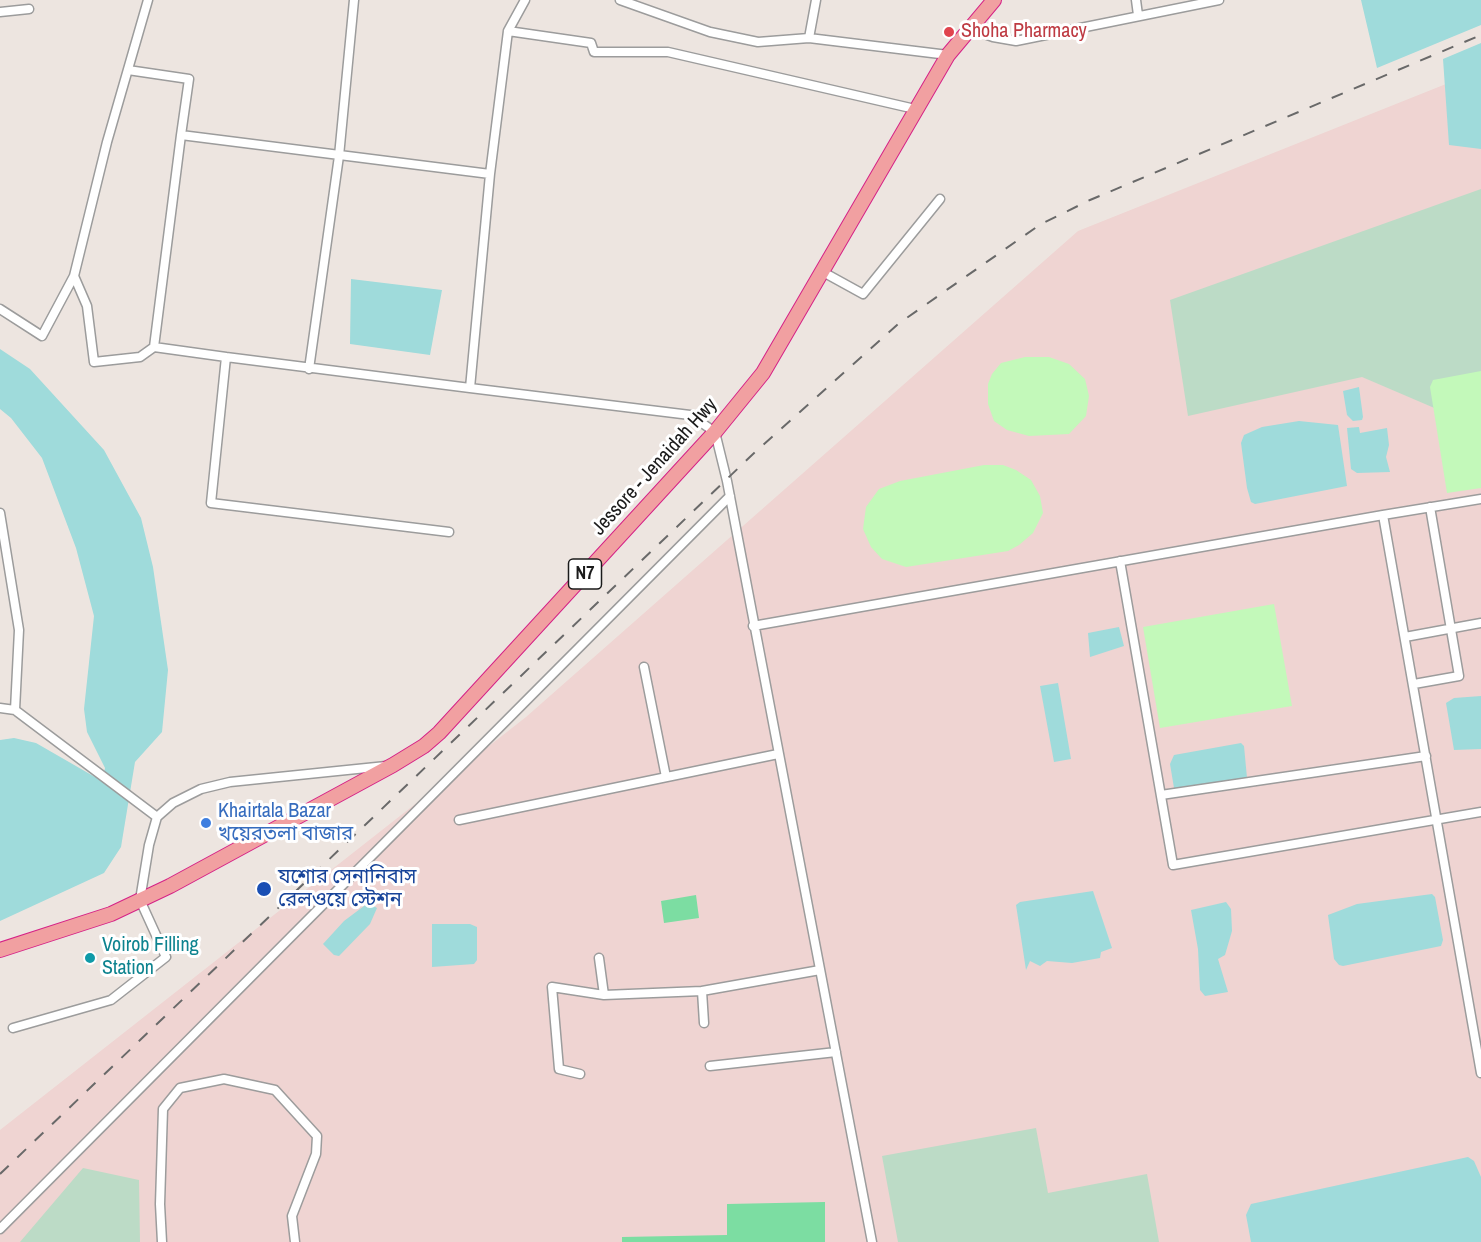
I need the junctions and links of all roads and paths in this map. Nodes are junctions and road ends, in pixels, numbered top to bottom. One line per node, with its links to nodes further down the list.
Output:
1 (148, 0): 16 (street)
2 (354, 0): 19 (street)
3 (525, 0): 13 (street)
4 (620, 0): 14 (street)
5 (816, 0): 14 (street)
6 (994, 0): 12 (highway, Jessore - Jenaidah Hwy / N7)
7 (1136, 0): 11 (street)
8 (1219, 0): 11 (street)
9 (29, 9): 10 (street)
10 (0, 12)
11 (1138, 15): 12 (street)
12 (970, 29): 15 (highway, Jessore - Jenaidah Hwy / N7)
13 (508, 32): 17 (street); 20 (street)
14 (809, 38): 15 (street)
15 (948, 55): 17 (highway, Jessore - Jenaidah Hwy / N7)
16 (128, 70): 18 (street); 23 (street)
17 (915, 109): 22 (highway, Jessore - Jenaidah Hwy / N7)
18 (181, 135): 19 (street); 25 (street)
19 (339, 156): 20 (street); 27 (street)
20 (490, 174): 28 (street)
21 (940, 199): 22 (street)
22 (823, 272): 29 (highway, Jessore - Jenaidah Hwy / N7)
23 (74, 276): 24 (street); 25 (street)
24 (0, 309)
25 (154, 347): 26 (street)
26 (226, 357): 27 (street); 35 (street)
27 (309, 369): 28 (street)
28 (470, 388): 29 (street)
29 (715, 432): 30 (street); 48 (highway, Jessore - Jenaidah Hwy / N7)
30 (730, 496): 39 (street); 67 (street)
31 (1481, 499): 32 (street)
32 (1430, 507): 34 (street); 40 (street)
33 (0, 513): 36 (street)
34 (1383, 515): 37 (street); 41 (street)
35 (449, 532)
36 (3, 538): 45 (street)
37 (1120, 561): 39 (street); 50 (street)
38 (1481, 623): 40 (street)
39 (753, 626): 46 (street)
40 (1451, 629): 41 (street); 43 (street)
41 (1405, 637): 43 (street)
42 (644, 667): 49 (street)
43 (1414, 684): 47 (street)
44 (0, 708): 45 (street)
45 (15, 710): 52 (street)
46 (778, 754): 49 (street); 58 (street)
47 (1426, 756): 50 (street); 53 (street)
48 (393, 765): 52 (street); 55 (highway, Jessore - Jenaidah Hwy / N7)
49 (666, 777): 54 (street)
50 (1161, 795): 53 (street)
51 (1481, 812): 53 (street)
52 (157, 817): 55 (street)
53 (1437, 819): 65 (street)
54 (459, 820)
55 (140, 900): 56 (highway, Jessore - Jenaidah Hwy / N7); 62 (street)
56 (0, 950)
57 (599, 958): 60 (street)
58 (820, 970): 59 (street); 63 (street)
59 (702, 992): 60 (street); 61 (street)
60 (604, 995): 66 (street)
61 (704, 1023)
62 (12, 1028)
63 (836, 1052): 64 (street); 70 (street)
64 (710, 1066)
65 (1481, 1073)
66 (580, 1074)
67 (0, 1229)
68 (162, 1242): 69 (street)
69 (295, 1242)
70 (872, 1242)

